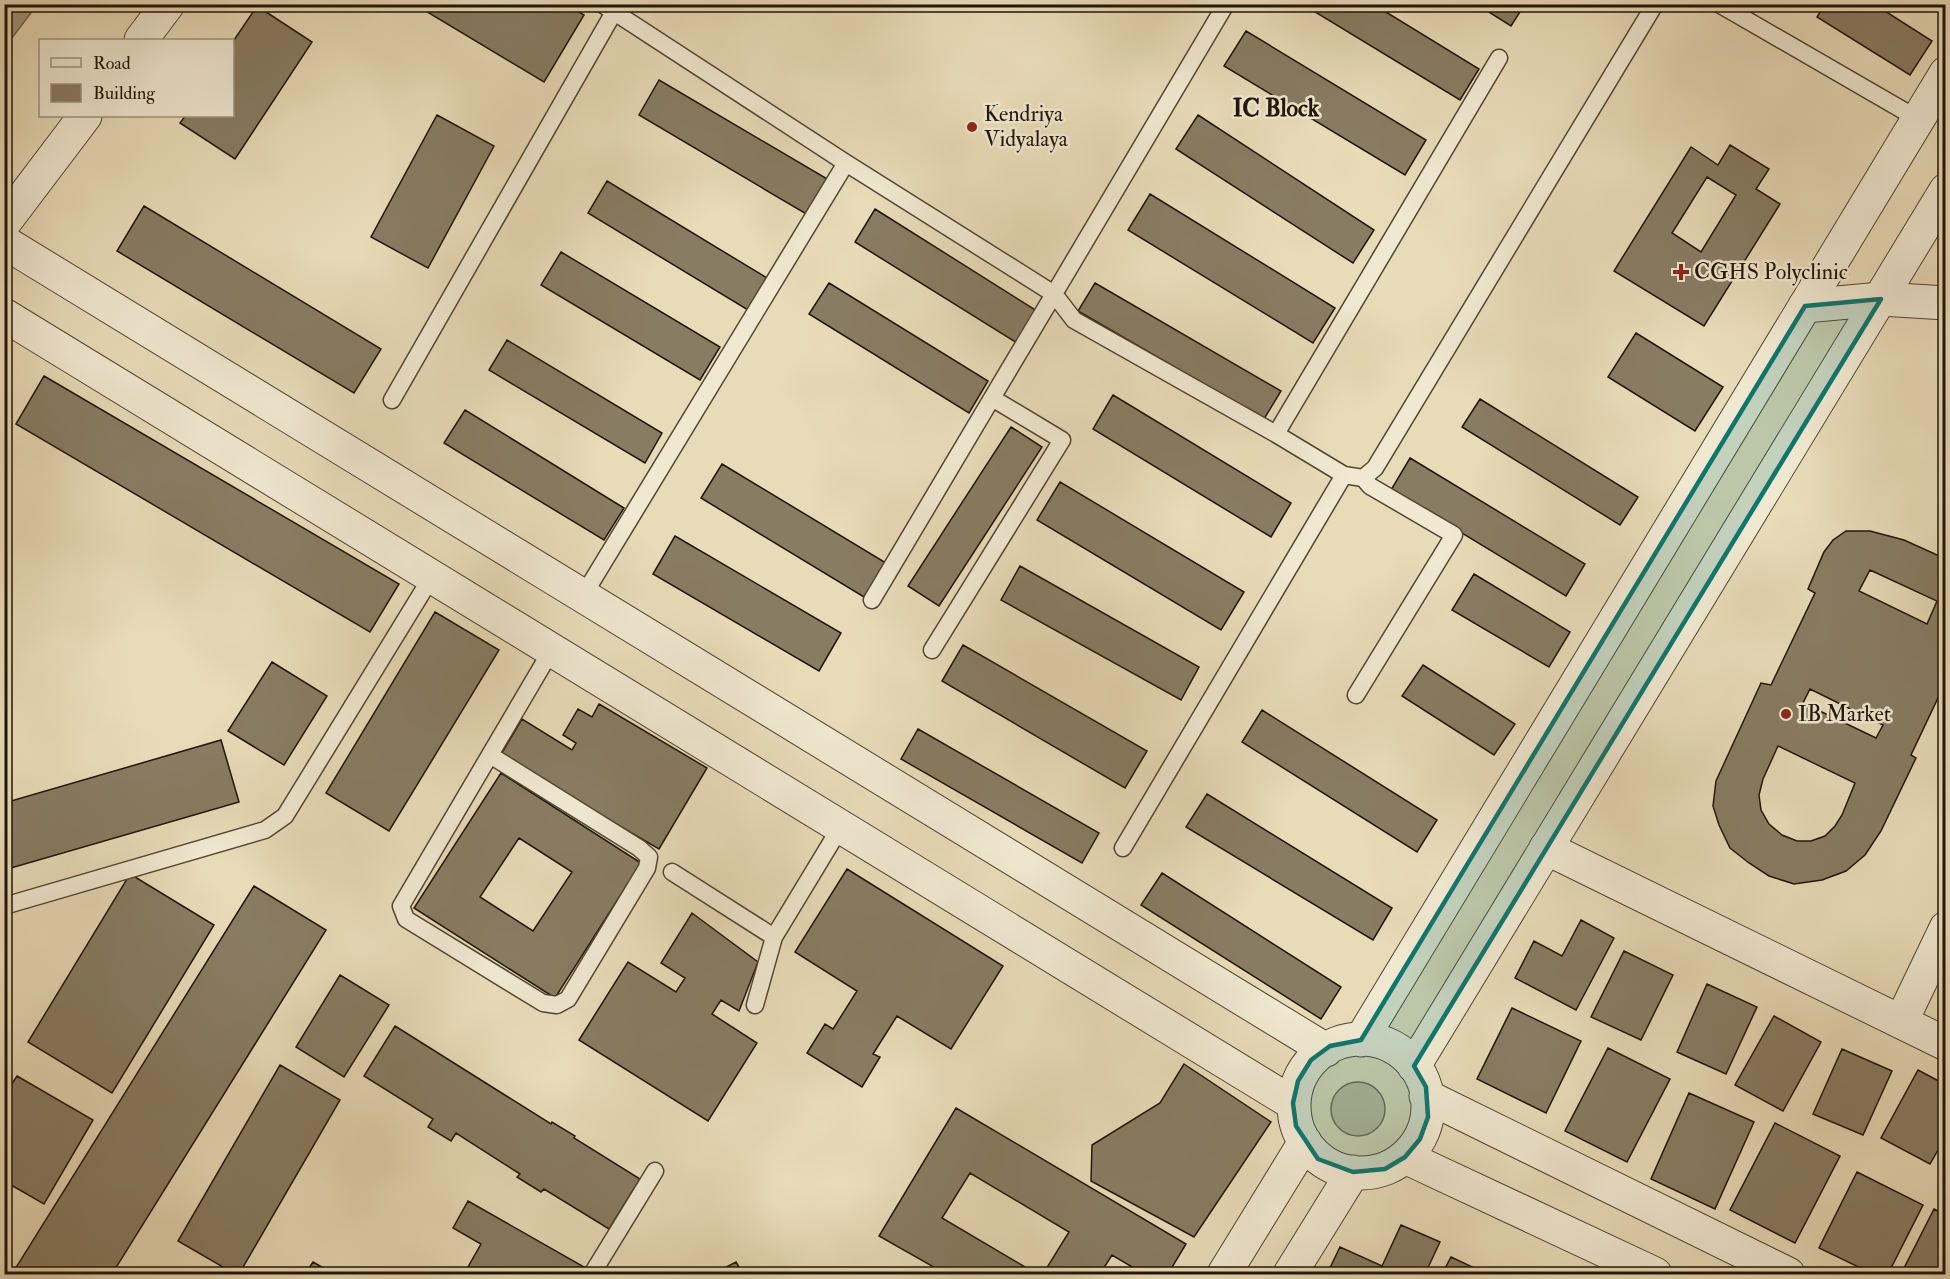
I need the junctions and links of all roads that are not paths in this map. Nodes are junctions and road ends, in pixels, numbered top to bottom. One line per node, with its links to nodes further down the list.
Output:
1 (168, 4): 6 (street)
2 (1226, 4): 15 (lane)
3 (1655, 4): 24 (lane)
4 (1719, 4): 10 (lane)
5 (608, 8): 11 (lane); 21 (lane)
6 (142, 39)
7 (1499, 58): 22 (lane)
8 (1946, 74): 10 (street)
9 (84, 117): 13 (street)
10 (1918, 119): 18 (street)
11 (846, 163): 15 (lane); 26 (lane)
12 (1946, 190): 16 (street)
13 (4, 223)
14 (4, 243): 26 (street)
15 (1053, 294): 20 (lane); 22 (lane)
16 (1881, 299): 17 (street); 18 (street); 34 (street)
17 (1946, 303)
18 (1805, 306): 41 (street)
19 (4, 315): 25 (street)
20 (992, 398): 27 (lane); 28 (lane)
21 (392, 399)
22 (1276, 434): 23 (lane)
23 (1344, 475): 24 (lane); 33 (lane)
24 (1363, 478): 30 (lane)
25 (431, 578): 29 (street); 36 (lane)
26 (583, 596): 43 (street)
27 (872, 600)
28 (932, 650)
29 (551, 651): 31 (lane); 32 (street)
30 (1356, 695)
31 (490, 755): 31 (lane)
32 (840, 828): 38 (lane); 45 (street)
33 (1123, 848)
34 (1546, 848): 40 (street); 44 (street)
35 (672, 872): 38 (lane)
36 (4, 906)
37 (1946, 928): 40 (street)
38 (774, 937): 39 (lane)
39 (755, 1005)
40 (1901, 1022): 42 (street)
41 (1361, 1040): 43 (street); 44 (street)
42 (1946, 1044)
43 (1326, 1050): 45 (street)
44 (1420, 1081): 47 (street); 54 (street)
45 (1294, 1104): 46 (street)
46 (1305, 1142): 49 (street); 51 (street)
47 (1405, 1157): 49 (street); 53 (street)
48 (655, 1171): 50 (lane)
49 (1353, 1172): 52 (street)
50 (592, 1275)
51 (1224, 1275)
52 (1290, 1275)
53 (1656, 1275)
54 (1788, 1275)

